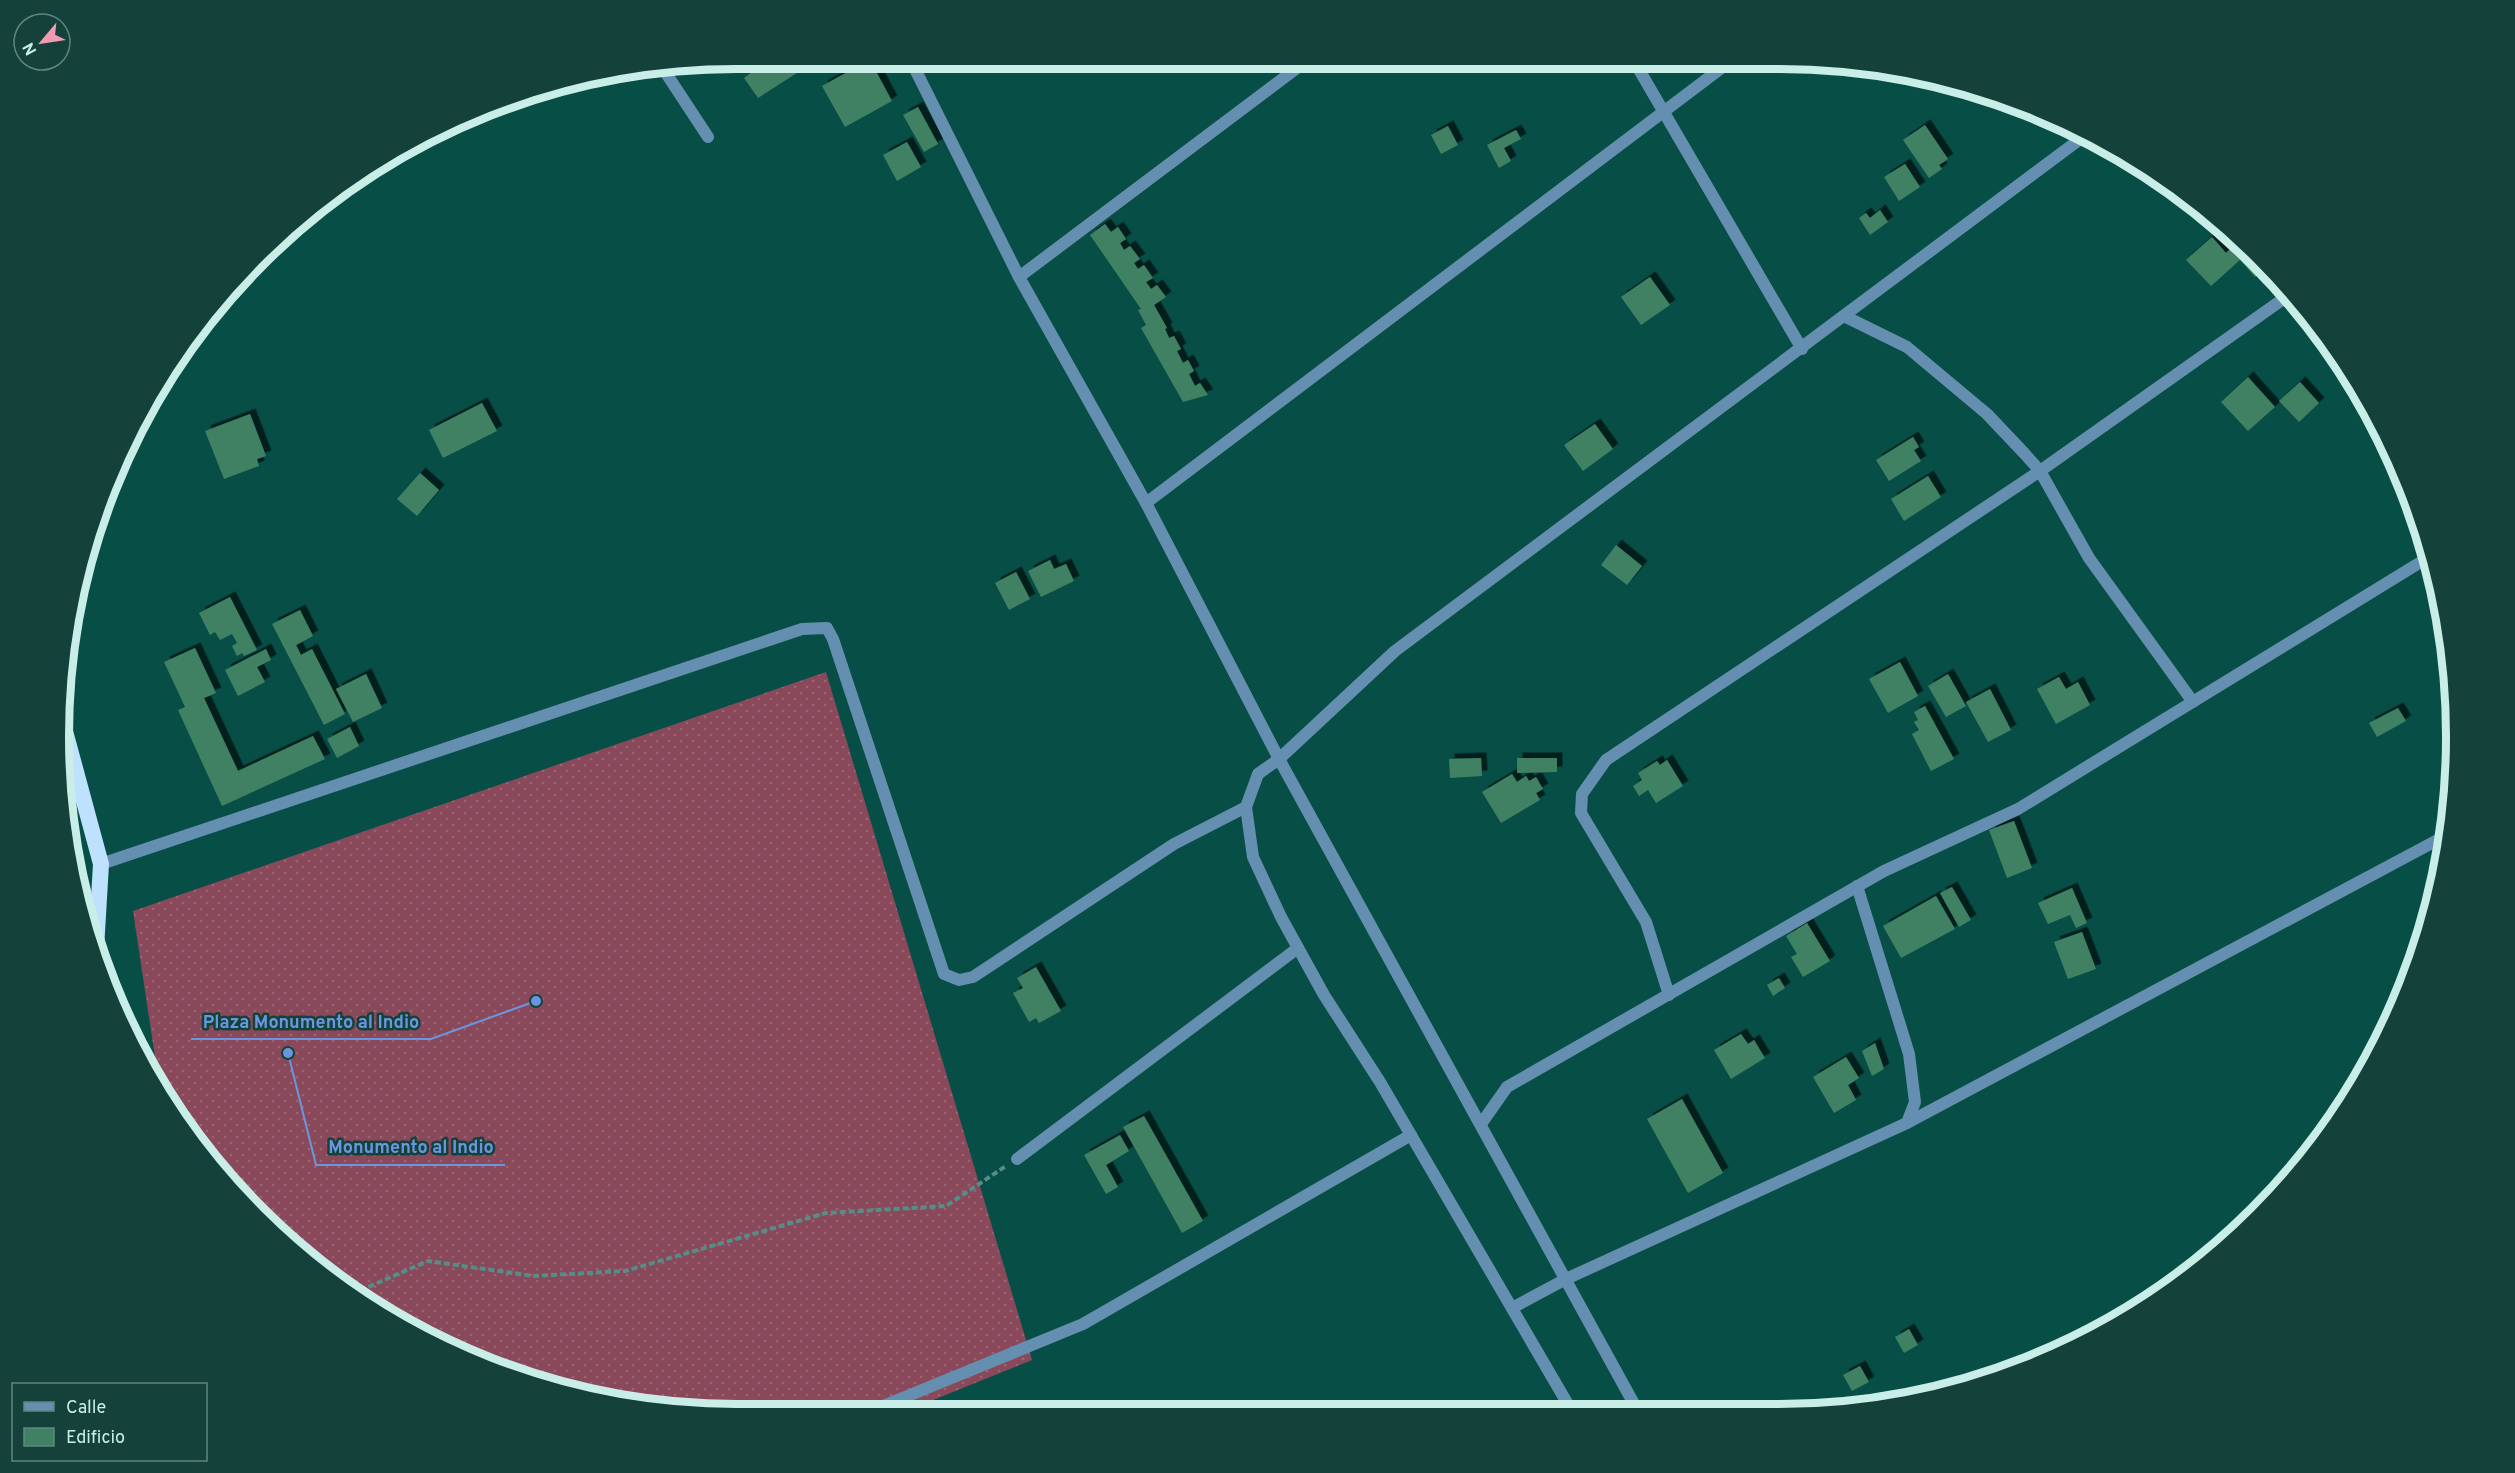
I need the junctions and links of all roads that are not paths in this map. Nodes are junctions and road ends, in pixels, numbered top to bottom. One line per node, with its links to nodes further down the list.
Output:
1 (915, 69): 9 (street)
2 (1296, 69): 9 (street)
3 (1640, 69): 6 (street)
4 (1720, 69): 6 (street)
5 (666, 73): 7 (street)
6 (1665, 112): 12 (street); 14 (street)
7 (708, 137)
8 (2079, 140): 11 (street)
9 (1018, 277): 14 (street)
10 (2283, 299): 13 (street)
11 (1844, 316): 12 (street); 13 (street)
12 (1802, 348): 18 (street)
13 (2040, 471): 16 (street); 25 (street)
14 (1146, 503): 18 (street)
15 (2422, 561): 16 (street)
16 (2193, 702): 22 (street)
17 (69, 747): 21 (highway)
18 (1279, 759): 19 (street); 26 (street)
19 (1246, 807): 21 (street); 24 (street)
20 (2437, 840): 27 (street)
21 (101, 864): 23 (highway)
22 (1857, 886): 25 (street); 27 (street)
23 (97, 927)
24 (1298, 948): 28 (street); 29 (street)
25 (1669, 994): 26 (street)
26 (1481, 1124): 30 (street)
27 (1906, 1124): 30 (street)
28 (1411, 1135): 31 (street); 32 (street)
29 (1017, 1159)
30 (1566, 1279): 31 (street); 34 (street)
31 (1512, 1308): 33 (street)
32 (888, 1404)
33 (1568, 1404)
34 (1634, 1404)

